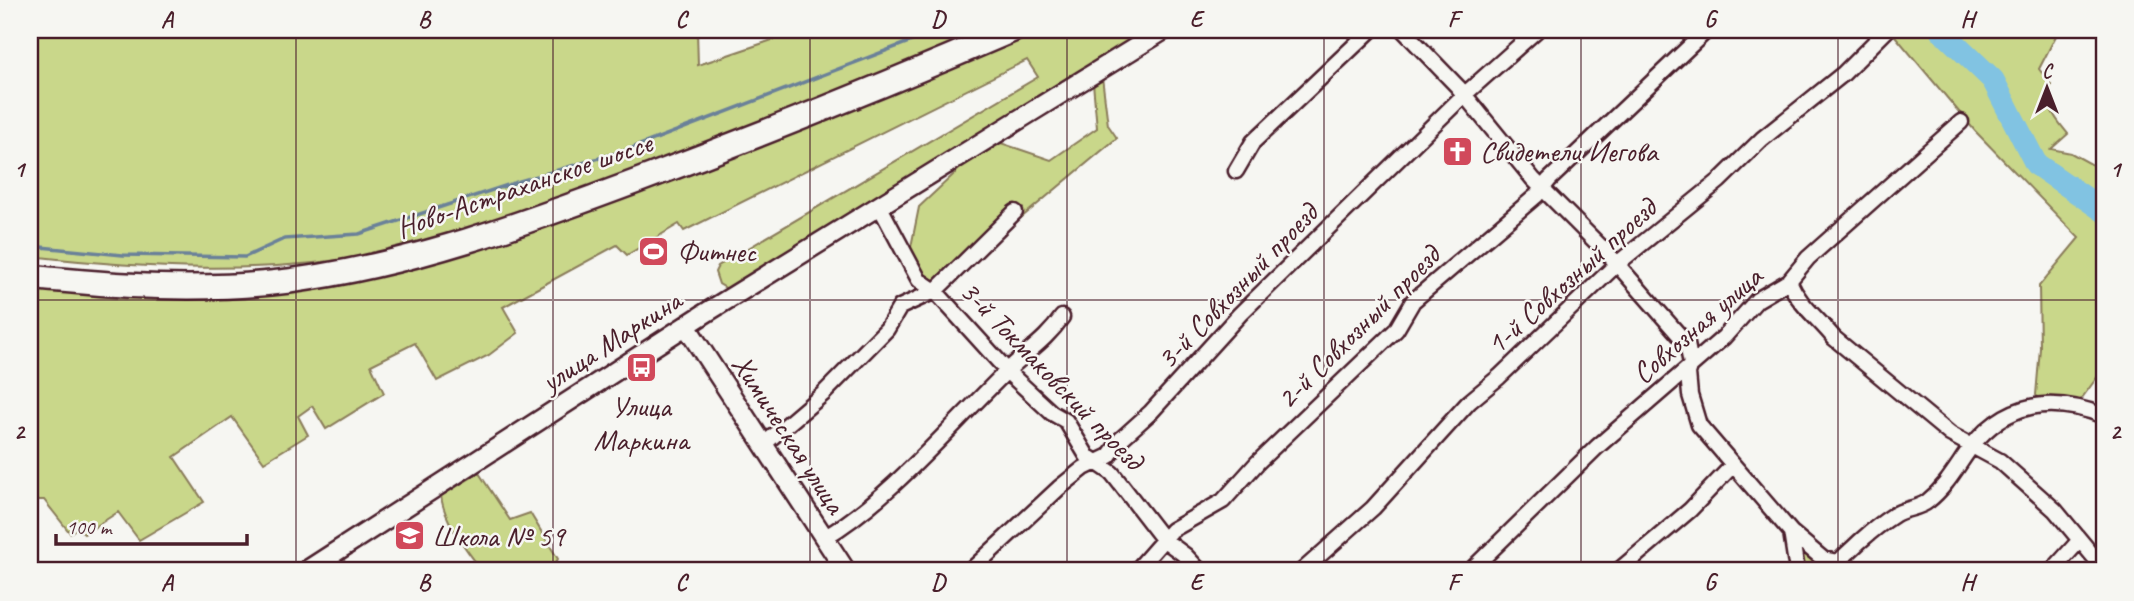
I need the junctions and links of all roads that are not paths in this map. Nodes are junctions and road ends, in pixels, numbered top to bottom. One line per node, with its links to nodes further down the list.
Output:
1 (1013, 30): 15 (main road, Ново-Астраханское шоссе)
2 (1164, 30): 12 (street, улица Маркина)
3 (1371, 30): 10 (street)
4 (1403, 30): 8 (street)
5 (1537, 30): 8 (street, 3-й Совхозный проезд)
6 (1707, 30): 11 (street, 2-й Совхозный проезд)
7 (1887, 30): 14 (street, 1-й Совхозный проезд)
8 (1464, 95): 11 (street); 25 (street, 3-й Совхозный проезд)
9 (1961, 122): 16 (street, Совхозная улица)
10 (1237, 171)
11 (1542, 188): 14 (street); 29 (street, 2-й Совхозный проезд)
12 (880, 206): 17 (street, 3-й Токмаковский проезд); 19 (street, улица Маркина)
13 (1015, 212): 17 (street)
14 (1618, 264): 20 (street); 38 (street, 1-й Совхозный проезд)
15 (30, 277)
16 (1789, 281): 20 (street, Совхозная улица); 24 (street)
17 (935, 291): 21 (street, 3-й Токмаковский проезд); 23 (street)
18 (1062, 317): 21 (street)
19 (686, 326): 23 (street, Химическая улица); 33 (street, улица Маркина)
20 (1691, 364): 26 (street); 39 (street, Совхозная улица)
21 (1008, 370): 25 (street, 3-й Токмаковский проезд); 28 (street)
22 (2104, 416): 24 (street)
23 (764, 445): 28 (street, Химическая улица)
24 (1972, 446): 30 (street); 31 (street)
25 (1093, 462): 29 (street, 3-й Токмаковский проезд); 35 (street, 3-й Совхозный проезд)
26 (1732, 466): 27 (street); 40 (street)
27 (1791, 532): 31 (street); 41 (street)
28 (824, 538): 34 (street, Химическая улица)
29 (1163, 539): 36 (street, 2-й Совхозный проезд); 37 (street, 3-й Токмаковский проезд)
30 (2079, 541): 32 (street); 42 (street)
31 (1834, 567)
32 (2104, 569)
33 (306, 571)
34 (846, 571)
35 (970, 571)
36 (1136, 571)
37 (1200, 571)
38 (1302, 571)
39 (1470, 571)
40 (1618, 571)
41 (1797, 571)
42 (2052, 571)

